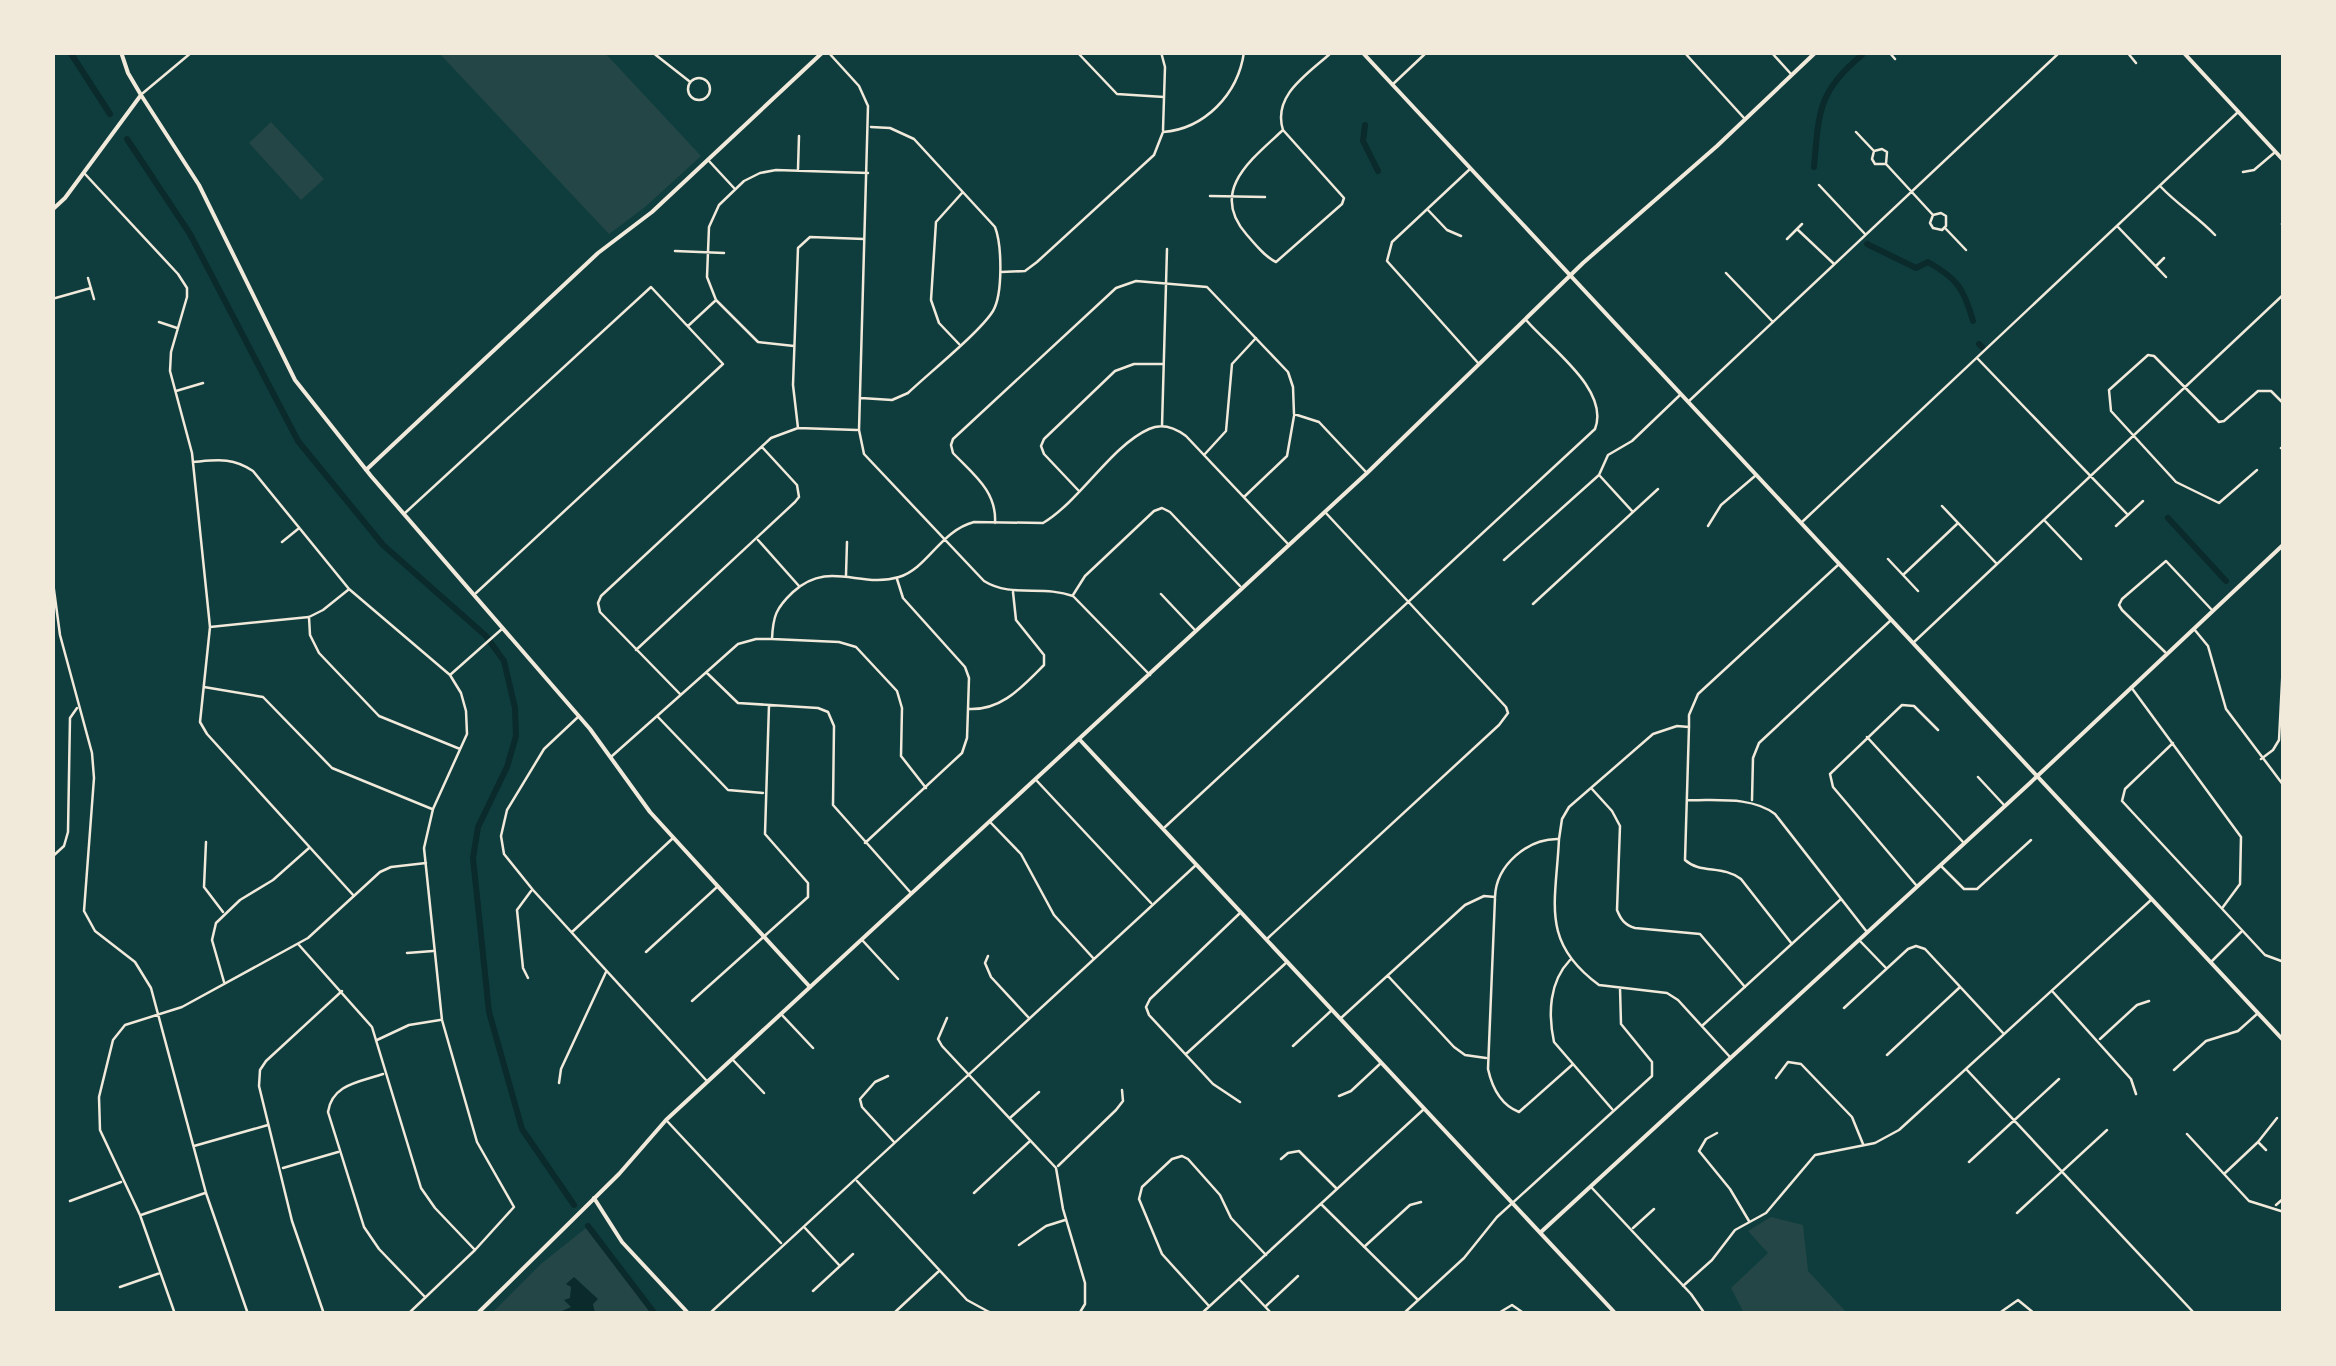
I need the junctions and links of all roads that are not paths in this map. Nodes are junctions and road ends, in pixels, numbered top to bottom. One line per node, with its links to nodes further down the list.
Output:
1 (121, 52): 23 (street)
2 (192, 52): 23 (street)
3 (652, 52): 21 (street)
4 (826, 52): 27 (street); 34 (street)
5 (1077, 52): 24 (street)
6 (1162, 52): 24 (street)
7 (1244, 52): 29 (street)
8 (1332, 52): 28 (street)
9 (1362, 52): 22 (street)
10 (1427, 52): 22 (street)
11 (1684, 52): 26 (street)
12 (1771, 52): 20 (street)
13 (1816, 52): 20 (street)
14 (1889, 52): 18 (street)
15 (2060, 52): 46 (street)
16 (2126, 52): 19 (street)
17 (2183, 52): 25 (street)
18 (1895, 58)
19 (2136, 62)
20 (1792, 75): 26 (street)
21 (688, 81): 21 (street)
22 (1392, 85): 37 (street)
23 (141, 95): 39 (street); 109 (street)
24 (1164, 97): 29 (street)
25 (2238, 112): 33 (street); 43 (street)
26 (1746, 119): 73 (street)
27 (870, 127): 41 (street); 45 (street)
28 (1283, 130): 48 (street); 48 (street)
29 (1163, 132): 70 (street)
30 (1856, 132): 32 (street)
31 (799, 136): 38 (street)
32 (1874, 151): 36 (street); 36 (street)
33 (2275, 152): 35 (street); 40 (street)
34 (708, 160): 44 (street); 109 (street)
35 (2284, 160)
36 (1886, 164): 46 (street)
37 (1471, 168): 50 (street); 73 (street)
38 (798, 170): 41 (street); 44 (street)
39 (84, 172): 51 (street); 87 (street)
40 (2244, 172)
41 (868, 173): 61 (street)
42 (1819, 185): 57 (street)
43 (2160, 186): 54 (street); 59 (street)
44 (736, 189): 65 (street)
45 (964, 192): 70 (street); 89 (street)
46 (1912, 192): 52 (street); 57 (street)
47 (1210, 196): 48 (street)
48 (1233, 196): 49 (street)
49 (1265, 197)
50 (1427, 209): 58 (street); 93 (street)
51 (52, 210)
52 (1933, 215): 55 (street); 55 (street)
53 (1802, 224): 56 (street)
54 (2117, 226): 69 (street); 91 (street)
55 (1945, 228): 63 (street)
56 (1797, 230): 60 (street); 68 (street)
57 (1866, 235): 68 (street)
58 (1461, 236)
59 (2215, 236)
60 (1787, 238)
61 (866, 239): 90 (street); 98 (street)
62 (1167, 249): 77 (street)
63 (1966, 250)
64 (674, 251): 65 (street)
65 (708, 252): 66 (street); 82 (street)
66 (724, 253)
67 (2164, 258): 69 (street)
68 (1834, 264): 85 (street)
69 (2156, 266): 74 (street)
70 (1000, 272): 89 (street)
71 (1726, 273): 76 (street)
72 (1743, 273): 76 (street)
73 (1572, 274): 83 (street); 97 (street)
74 (2166, 277)
75 (88, 278): 78 (street)
76 (1734, 281): 85 (street)
77 (1166, 282): 88 (street); 92 (street); 125 (street)
78 (91, 288): 80 (street); 81 (street)
79 (2284, 294): 95 (street)
80 (52, 299)
81 (94, 299)
82 (716, 300): 86 (street); 90 (street)
83 (1524, 318): 93 (street); 154 (street)
84 (159, 322): 87 (street)
85 (1773, 322): 99 (street)
86 (688, 326): 122 (street); 151 (street)
87 (178, 328): 96 (street)
88 (1257, 337): 101 (street); 107 (street)
89 (959, 344): 98 (street)
90 (794, 346): 103 (street)
91 (1976, 358): 114 (street); 126 (street)
92 (1164, 364): 102 (street); 116 (street)
93 (1479, 364): 111 (street)
94 (203, 384): 96 (street)
95 (2184, 388): 100 (street); 105 (street); 105 (street)
96 (176, 391): 108 (street)
97 (1681, 394): 99 (street); 112 (street)
98 (861, 398): 104 (street)
99 (1688, 402): 113 (street)
100 (2284, 404)
101 (1294, 414): 111 (street); 117 (street)
102 (1162, 426): 107 (street); 116 (street)
103 (798, 428): 104 (street); 106 (street)
104 (859, 430): 132 (street)
105 (2134, 436): 110 (street); 114 (street)
106 (761, 446): 131 (street); 166 (street)
107 (1204, 455): 117 (street)
108 (193, 462): 130 (street); 159 (street)
109 (366, 470): 122 (street)
110 (2257, 470)
111 (1366, 473): 120 (street)
112 (1599, 474): 121 (street); 138 (street)
113 (1756, 475): 126 (street); 128 (street)
114 (2092, 476): 123 (street); 124 (street)
115 (1658, 489): 121 (street)
116 (1079, 492): 125 (street)
117 (1244, 497): 136 (street)
118 (2144, 501): 123 (street)
119 (1942, 506): 127 (street)
120 (1325, 512): 136 (street); 154 (street)
121 (1633, 512): 155 (street)
122 (404, 514): 151 (street)
123 (2128, 515): 129 (street)
124 (2044, 520): 139 (street); 141 (street)
125 (995, 523): 132 (street)
126 (1801, 523): 140 (street)
127 (1958, 523): 141 (street); 143 (street)
128 (1708, 526)
129 (2116, 526)
130 (300, 528): 133 (street); 148 (street)
131 (757, 539): 146 (street); 166 (street)
132 (943, 539): 145 (street); 149 (street)
133 (282, 542)
134 (847, 542): 144 (street)
135 (2284, 544): 156 (street)
136 (1289, 546): 147 (street)
137 (1888, 559): 143 (street)
138 (1504, 560)
139 (2080, 560)
140 (1839, 564): 158 (street); 180 (street)
141 (1997, 564): 164 (street)
142 (52, 575): 175 (street)
143 (1903, 575): 150 (street)
144 (846, 576): 145 (street); 146 (street)
145 (897, 578): 176 (street)
146 (800, 586): 163 (street)
147 (1242, 588): 153 (street); 162 (street)
148 (349, 589): 157 (street); 170 (street)
149 (1014, 591): 153 (street); 176 (street)
150 (1918, 591)
151 (475, 594): 160 (street)
152 (1161, 594): 162 (street)
153 (1073, 596): 169 (street)
154 (1408, 602): 200 (street); 228 (street)
155 (1532, 604)
156 (2212, 610): 161 (street); 167 (street)
157 (308, 617): 159 (street); 185 (street)
158 (1891, 620): 164 (street); 196 (street)
159 (210, 627): 171 (street)
160 (504, 627): 170 (street); 178 (street)
161 (2192, 628): 167 (street); 187 (street)
162 (1196, 631): 169 (street)
163 (772, 639): 168 (street); 192 (street)
164 (1913, 644): 188 (street)
165 (2284, 644): 177 (street)
166 (636, 650): 173 (street)
167 (2166, 653): 172 (street)
168 (706, 672): 173 (street); 174 (street)
169 (1150, 675): 183 (street)
170 (450, 676): 185 (street)
171 (202, 686): 198 (street); 207 (street)
172 (2130, 686): 184 (street); 188 (street)
173 (680, 694): 179 (street)
174 (769, 705): 194 (street); 205 (street)
175 (78, 707): 208 (street); 259 (street)
176 (968, 710): 192 (street)
177 (2282, 713): 187 (street)
178 (579, 716): 186 (street); 214 (street)
179 (656, 716): 186 (street); 194 (street)
180 (1689, 727): 193 (street); 195 (street)
181 (1938, 730): 182 (street)
182 (1866, 736): 206 (street); 213 (street)
183 (1080, 740): 190 (street); 200 (street)
184 (2173, 744): 221 (street); 221 (street)
185 (462, 750): 198 (street)
186 (611, 758): 201 (street)
187 (2261, 759): 191 (street)
188 (2038, 775): 197 (street); 219 (street)
189 (1978, 777): 197 (street)
190 (1036, 780): 199 (street); 220 (street)
191 (2284, 786)
192 (926, 788): 205 (street)
193 (1591, 788): 202 (street); 249 (street)
194 (765, 794): 227 (street)
195 (1685, 800): 196 (street); 232 (street)
196 (1752, 802): 218 (street)
197 (2004, 806): 206 (street)
198 (433, 809): 209 (street)
199 (990, 822): 215 (street); 237 (street)
200 (1164, 828): 210 (street)
201 (674, 838): 212 (street); 225 (street)
202 (1559, 839): 217 (street); 238 (street)
203 (2030, 840): 211 (street)
204 (206, 842): 223 (street)
205 (864, 843): 215 (street)
206 (1964, 843): 211 (street)
207 (310, 846): 216 (street); 223 (street)
208 (52, 857)
209 (426, 864): 216 (street); 233 (street)
210 (1197, 864): 220 (street); 222 (street)
211 (1940, 865): 213 (street)
212 (718, 886): 227 (street); 234 (street)
213 (1916, 887): 226 (street)
214 (532, 890): 225 (street); 245 (street)
215 (912, 894): 229 (street)
216 (354, 896): 231 (street)
217 (1495, 897): 244 (street); 275 (street)
218 (1841, 899): 226 (street); 232 (street)
219 (2152, 900): 240 (street); 252 (street)
220 (1153, 905): 237 (street)
221 (2222, 909): 224 (street)
222 (1242, 911): 228 (street); 272 (street)
223 (224, 913): 247 (street)
224 (2242, 931): 240 (street); 241 (street)
225 (571, 932): 243 (street)
226 (1867, 932): 230 (street)
227 (764, 936): 248 (street); 254 (street)
228 (1267, 939): 239 (street)
229 (862, 940): 246 (street); 248 (street)
230 (1859, 940): 242 (street); 276 (street)
231 (298, 944): 247 (street); 253 (street)
232 (1792, 944): 249 (street)
233 (435, 950): 235 (street); 264 (street)
234 (646, 952)
235 (407, 953)
236 (988, 956): 262 (street)
237 (1094, 959): 262 (street)
238 (1572, 959): 251 (street); 278 (street)
239 (1288, 961): 257 (street); 272 (street)
240 (2210, 962): 258 (street)
241 (2284, 962)
242 (1886, 968): 250 (street); 256 (street)
243 (606, 970): 286 (street); 287 (street)
244 (1388, 975): 263 (street); 275 (street)
245 (528, 978)
246 (898, 980)
247 (224, 984): 259 (street)
248 (810, 987): 260 (street)
249 (1745, 987): 265 (street)
250 (1960, 987): 266 (street); 273 (street)
251 (1620, 988): 265 (street); 295 (street)
252 (2052, 990): 266 (street); 268 (street)
253 (342, 992): 267 (street); 300 (street)
254 (692, 1001)
255 (2149, 1001): 268 (street)
256 (1844, 1008)
257 (1333, 1009): 263 (street); 270 (street)
258 (2258, 1013): 269 (street); 280 (street)
259 (157, 1014): 308 (street); 318 (street)
260 (781, 1014): 271 (street); 274 (street)
261 (947, 1018): 282 (street)
262 (1029, 1018): 282 (street)
263 (1341, 1018): 277 (street)
264 (442, 1020): 267 (street); 342 (street)
265 (1702, 1026): 276 (street)
266 (2004, 1034): 279 (street)
267 (376, 1040): 281 (street)
268 (2098, 1040): 291 (street)
269 (2284, 1041)
270 (1293, 1046)
271 (813, 1048)
272 (1186, 1054): 293 (street)
273 (1887, 1054)
274 (732, 1058): 286 (street); 289 (street)
275 (1488, 1058): 278 (street)
276 (1731, 1058): 319 (street)
277 (1382, 1062): 292 (street); 294 (street)
278 (1572, 1065): 295 (street)
279 (1966, 1069): 299 (street); 307 (street)
280 (2174, 1070)
281 (384, 1074): 310 (street); 342 (street)
282 (968, 1074): 296 (street); 305 (street)
283 (888, 1076): 305 (street)
284 (1776, 1078): 307 (street)
285 (2059, 1079): 299 (street)
286 (708, 1082): 298 (street)
287 (559, 1083)
288 (1122, 1090): 313 (street)
289 (764, 1092)
290 (1039, 1092): 296 (street)
291 (2136, 1094)
292 (1339, 1096)
293 (1240, 1102)
294 (1425, 1108): 320 (street); 327 (street)
295 (1613, 1110): 327 (street)
296 (1010, 1118): 304 (street)
297 (2277, 1118): 306 (street)
298 (666, 1120): 323 (street); 339 (street)
299 (2014, 1120): 312 (street); 315 (street)
300 (269, 1124): 308 (street); 314 (street)
301 (2107, 1130): 315 (street)
302 (1717, 1133): 335 (street)
303 (2187, 1134): 316 (street)
304 (1031, 1140): 313 (street); 322 (street)
305 (895, 1142): 317 (street)
306 (2258, 1142): 309 (street); 316 (street)
307 (1864, 1145): 335 (street)
308 (193, 1146): 321 (street)
309 (2266, 1150)
310 (339, 1151): 314 (street); 353 (street)
311 (1282, 1159): 320 (street)
312 (1969, 1162)
313 (1056, 1168): 334 (street)
314 (282, 1169): 360 (street)
315 (2062, 1172): 332 (street); 377 (street)
316 (2224, 1174): 329 (street)
317 (856, 1180): 336 (street); 346 (street)
318 (122, 1182): 325 (street); 333 (street)
319 (1591, 1187): 337 (street); 338 (street)
320 (1336, 1190): 328 (street)
321 (206, 1192): 333 (street); 359 (street)
322 (974, 1193)
323 (594, 1198): 362 (street); 363 (street)
324 (2284, 1198): 329 (street)
325 (70, 1201)
326 (1421, 1202): 341 (street)
327 (1513, 1202): 338 (street); 354 (street)
328 (1322, 1204): 341 (street); 344 (street)
329 (2274, 1206): 331 (street)
330 (1654, 1209): 337 (street)
331 (2284, 1212)
332 (2017, 1213)
333 (140, 1215): 347 (street)
334 (1066, 1220): 340 (street); 367 (street)
335 (1750, 1222): 350 (street)
336 (804, 1226): 339 (street); 345 (street)
337 (1631, 1230): 350 (street)
338 (1541, 1232): 373 (street)
339 (783, 1245): 364 (street)
340 (1018, 1245)
341 (1364, 1248): 354 (street)
342 (475, 1250): 353 (street)
343 (853, 1254): 345 (street)
344 (1266, 1254): 349 (street); 356 (street)
345 (840, 1266): 352 (street)
346 (940, 1270): 357 (street); 365 (street)
347 (161, 1273): 351 (street); 358 (street)
348 (1298, 1276): 355 (street)
349 (1239, 1279): 355 (street); 356 (street)
350 (1684, 1286): 374 (street)
351 (120, 1287)
352 (813, 1291)
353 (424, 1298): 361 (street)
354 (1418, 1300): 370 (street)
355 (1265, 1306): 369 (street)
356 (1208, 1310): 368 (street)
357 (989, 1313): 366 (street)
358 (175, 1314)
359 (248, 1314)
360 (324, 1314)
361 (408, 1314)
362 (477, 1314)
363 (689, 1314)
364 (709, 1314)
365 (893, 1314)
366 (1002, 1314)
367 (1079, 1314)
368 (1201, 1314)
369 (1272, 1314)
370 (1403, 1314)
371 (1497, 1314): 372 (street)
372 (1524, 1314)
373 (1616, 1314)
374 (1705, 1314)
375 (1998, 1314): 376 (street)
376 (2036, 1314)
377 (2194, 1314)

